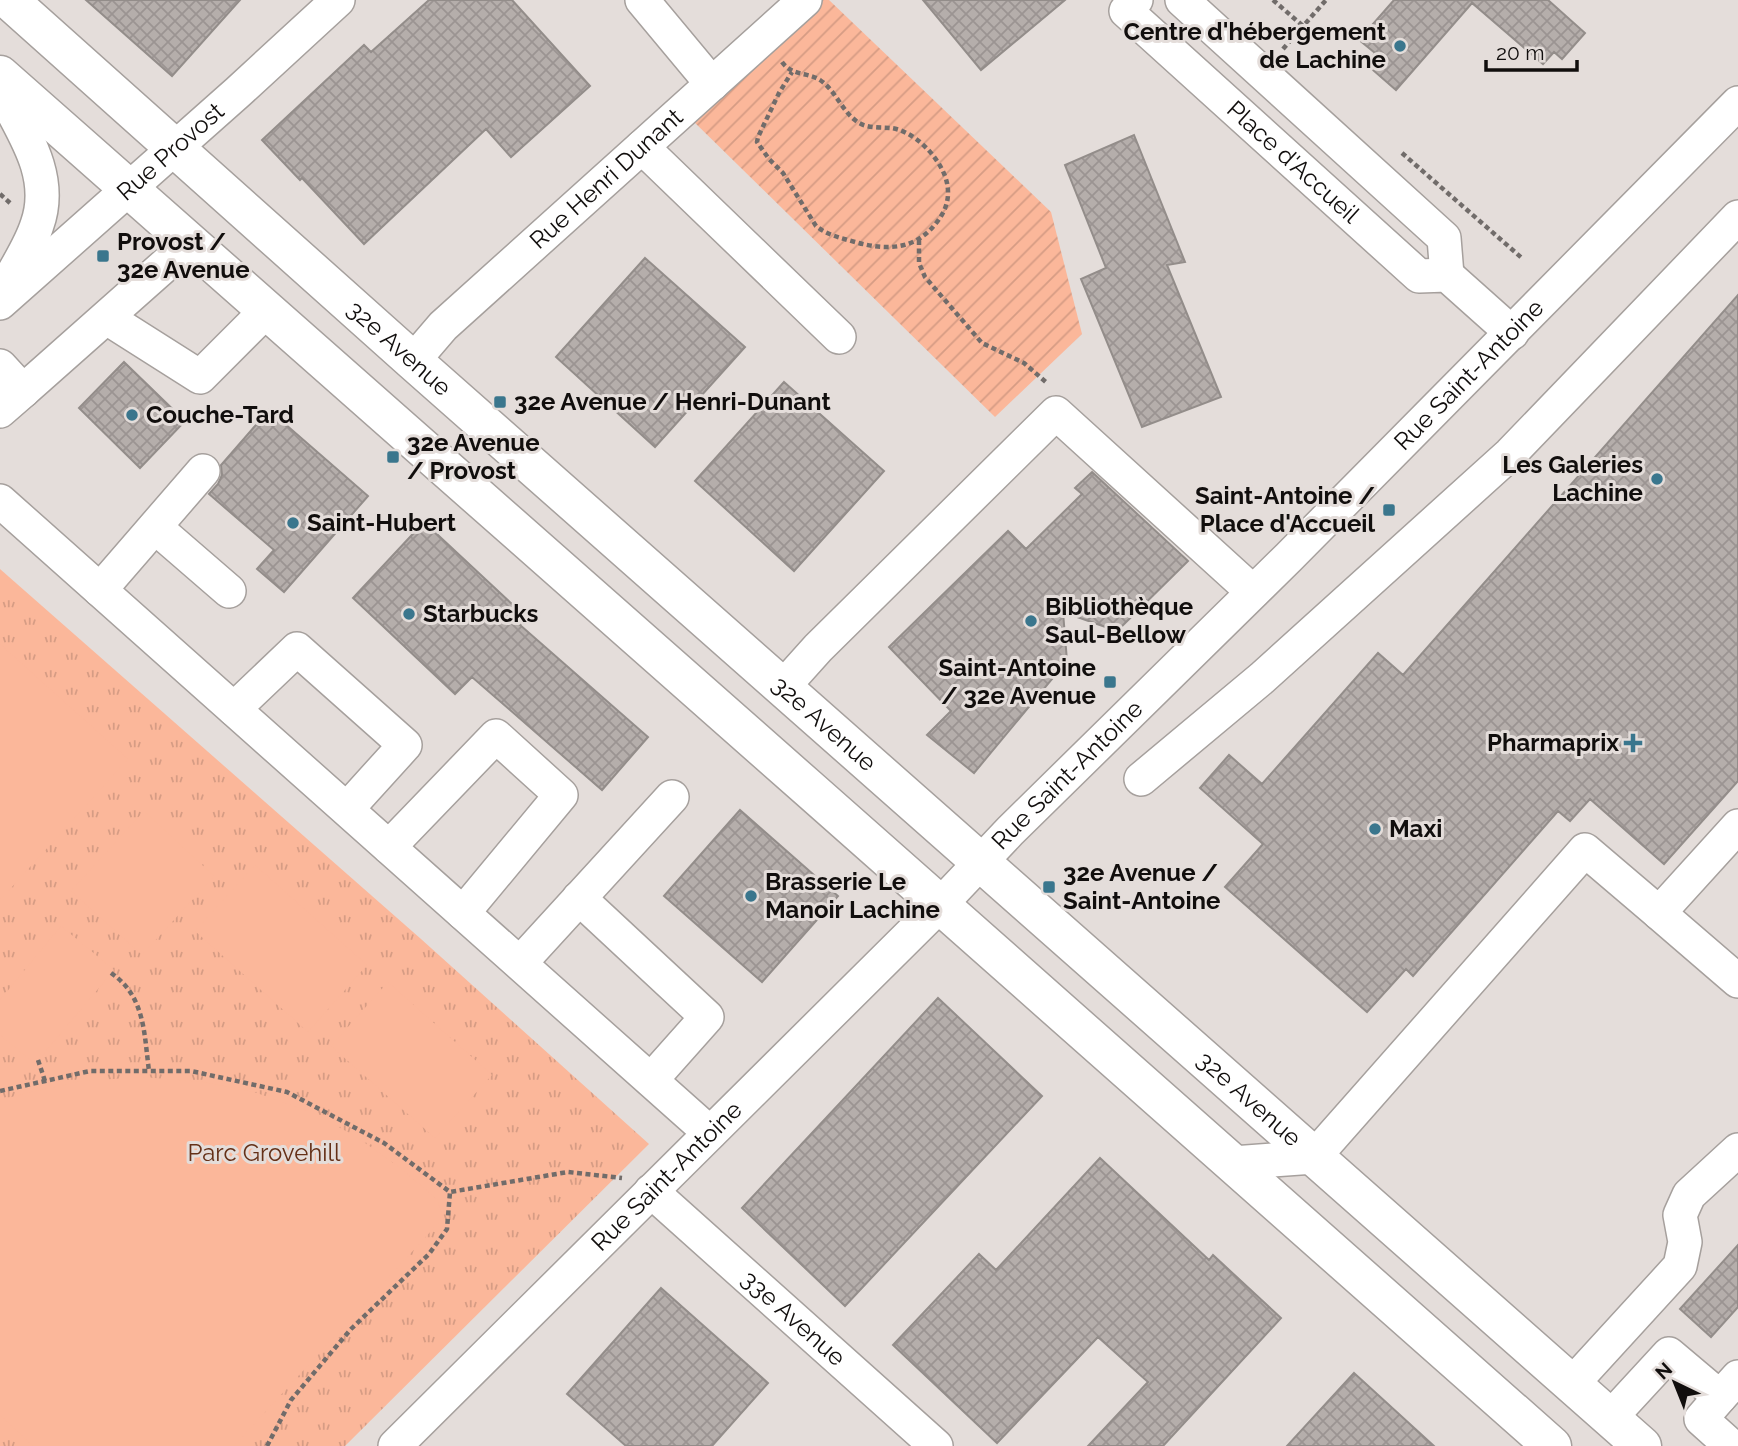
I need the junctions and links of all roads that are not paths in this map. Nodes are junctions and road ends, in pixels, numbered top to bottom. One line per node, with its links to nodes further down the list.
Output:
1 (9, 0): 12 (main road, 32e Avenue)
2 (338, 0): 12 (street, Rue Provost)
3 (642, 0): 8 (street)
4 (805, 0): 8 (street, Rue Henri Dunant)
5 (1136, 0): 16 (street, Place d'Accueil)
6 (1182, 0): 16 (street, Place d'Accueil)
7 (0, 75): 13 (main road)
8 (712, 84): 11 (street, Rue Henri Dunant)
9 (0, 88): 17 (street)
10 (1738, 103): 21 (street, Rue Saint-Antoine)
11 (642, 147): 22 (street); 23 (street, Rue Henri Dunant)
12 (175, 148): 13 (street, Rue Provost); 23 (main road, 32e Avenue)
13 (129, 188): 15 (main road); 18 (street, Rue Provost)
14 (1738, 217): 34 (street)
15 (190, 243): 19 (main road); 20 (street)
16 (1447, 275): 21 (street)
17 (0, 297)
18 (0, 303)
19 (267, 310): 20 (street); 41 (main road)
20 (107, 318): 25 (street)
21 (1512, 333): 31 (street, Rue Saint-Antoine)
22 (839, 337)
23 (413, 361): 32 (main road, 32e Avenue)
24 (0, 366): 25 (street)
25 (11, 401)
26 (203, 471): 28 (street)
27 (0, 501): 29 (street)
28 (155, 527): 29 (street); 30 (street)
29 (100, 590): 33 (street)
30 (229, 590)
31 (1253, 592): 32 (street); 39 (street, Rue Saint-Antoine)
32 (783, 687): 39 (main road, 32e Avenue)
33 (234, 709): 36 (street); 36 (street)
34 (1141, 779)
35 (672, 797): 40 (street)
36 (347, 809): 38 (street)
37 (1738, 826): 43 (street)
38 (389, 847): 42 (street); 42 (street)
39 (981, 863): 41 (street, Rue Saint-Antoine); 49 (main road, 32e Avenue)
40 (579, 898): 44 (street); 46 (street)
41 (940, 905): 47 (street, Rue Saint-Antoine); 50 (main road)
42 (463, 913): 44 (street)
43 (1659, 913): 45 (street); 49 (street)
44 (520, 963): 46 (street)
45 (1738, 981)
46 (651, 1080): 47 (street)
47 (710, 1133): 51 (street, Rue Saint-Antoine)
48 (1738, 1150): 52 (street)
49 (1314, 1157): 50 (street); 52 (main road, 32e Avenue)
50 (1233, 1163): 57 (main road)
51 (651, 1191): 55 (street, Rue Saint-Antoine); 56 (street, 33e Avenue)
52 (1572, 1384): 54 (main road, 32e Avenue)
53 (1732, 1386): 54 (street); 59 (street)
54 (1610, 1418): 58 (main road, 32e Avenue)
55 (395, 1446)
56 (936, 1446)
57 (1552, 1446)
58 (1642, 1446)
59 (1731, 1446)

